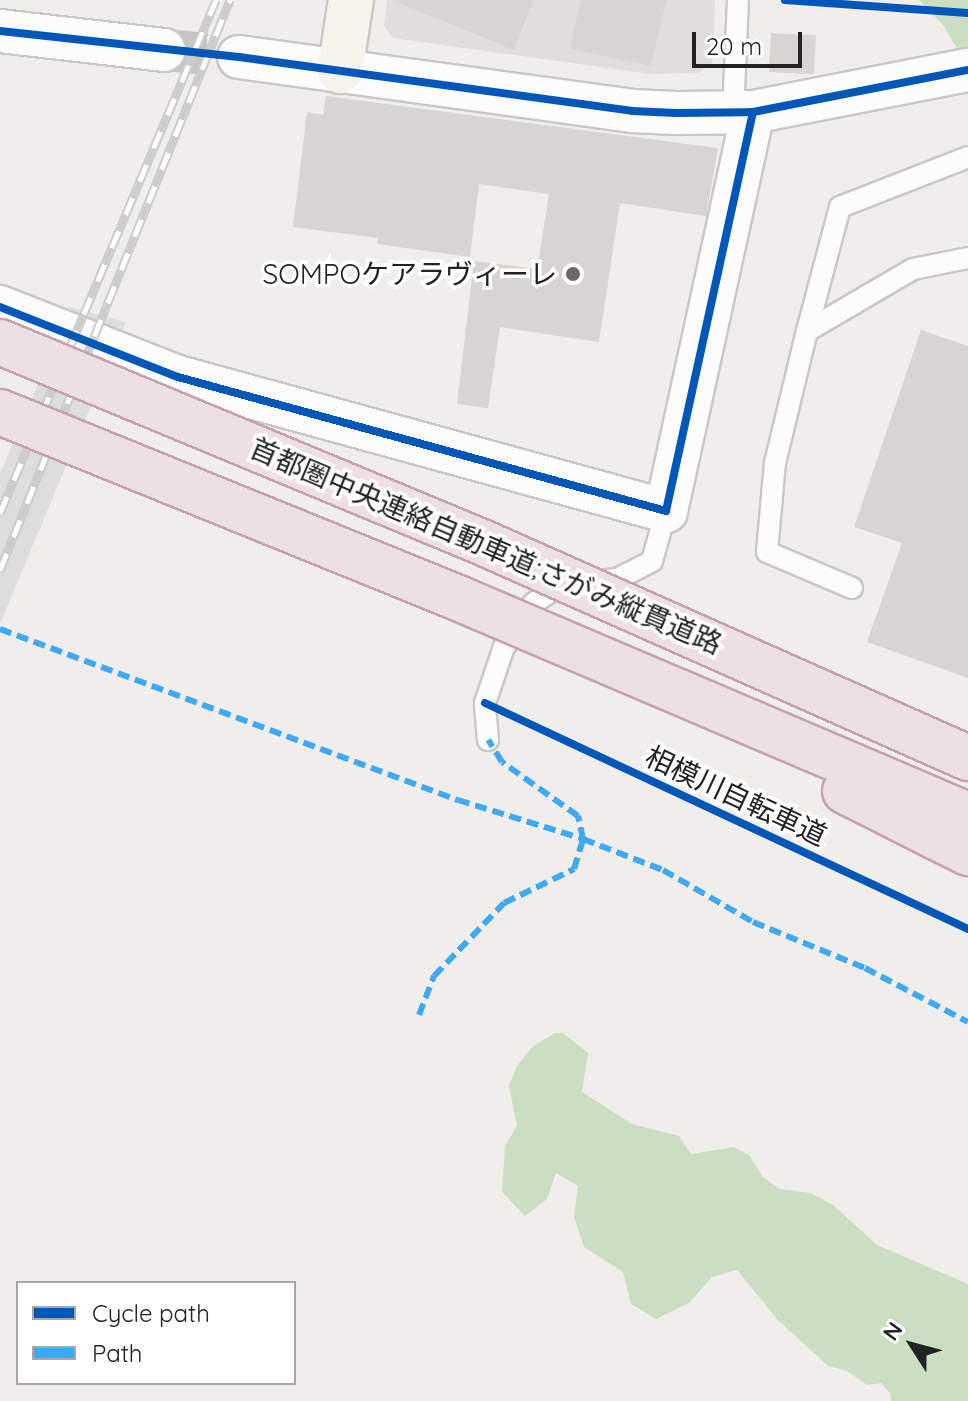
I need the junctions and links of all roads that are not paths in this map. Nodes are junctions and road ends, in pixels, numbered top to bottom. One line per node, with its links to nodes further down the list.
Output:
1 (351, 0): 7 (street)
2 (738, 0): 8 (lane)
3 (0, 31): 4 (street)
4 (164, 50)
5 (239, 57): 7 (street)
6 (968, 70): 8 (street)
7 (340, 71): 8 (street)
8 (743, 113): 16 (street)
9 (968, 157): 12 (lane)
10 (968, 258): 12 (lane)
11 (0, 307): 16 (street)
12 (807, 331): 18 (lane)
13 (0, 342): 17 (highway, 首都圏中央連絡自動車道;さがみ縦貫道路, bridge)
14 (0, 412): 15 (highway, 首都圏中央連絡自動車道;さがみ縦貫道路, bridge)
15 (143, 467): 22 (highway, 首都圏中央連絡自動車道;さがみ縦貫道路, bridge); 23 (highway, bridge)
16 (666, 511): 20 (lane)
17 (484, 543): 19 (highway, bridge); 21 (highway, 首都圏中央連絡自動車道;さがみ縦貫道路, bridge)
18 (852, 588)
19 (968, 724)
20 (488, 740)
21 (968, 758)
22 (968, 815)
23 (968, 853)

